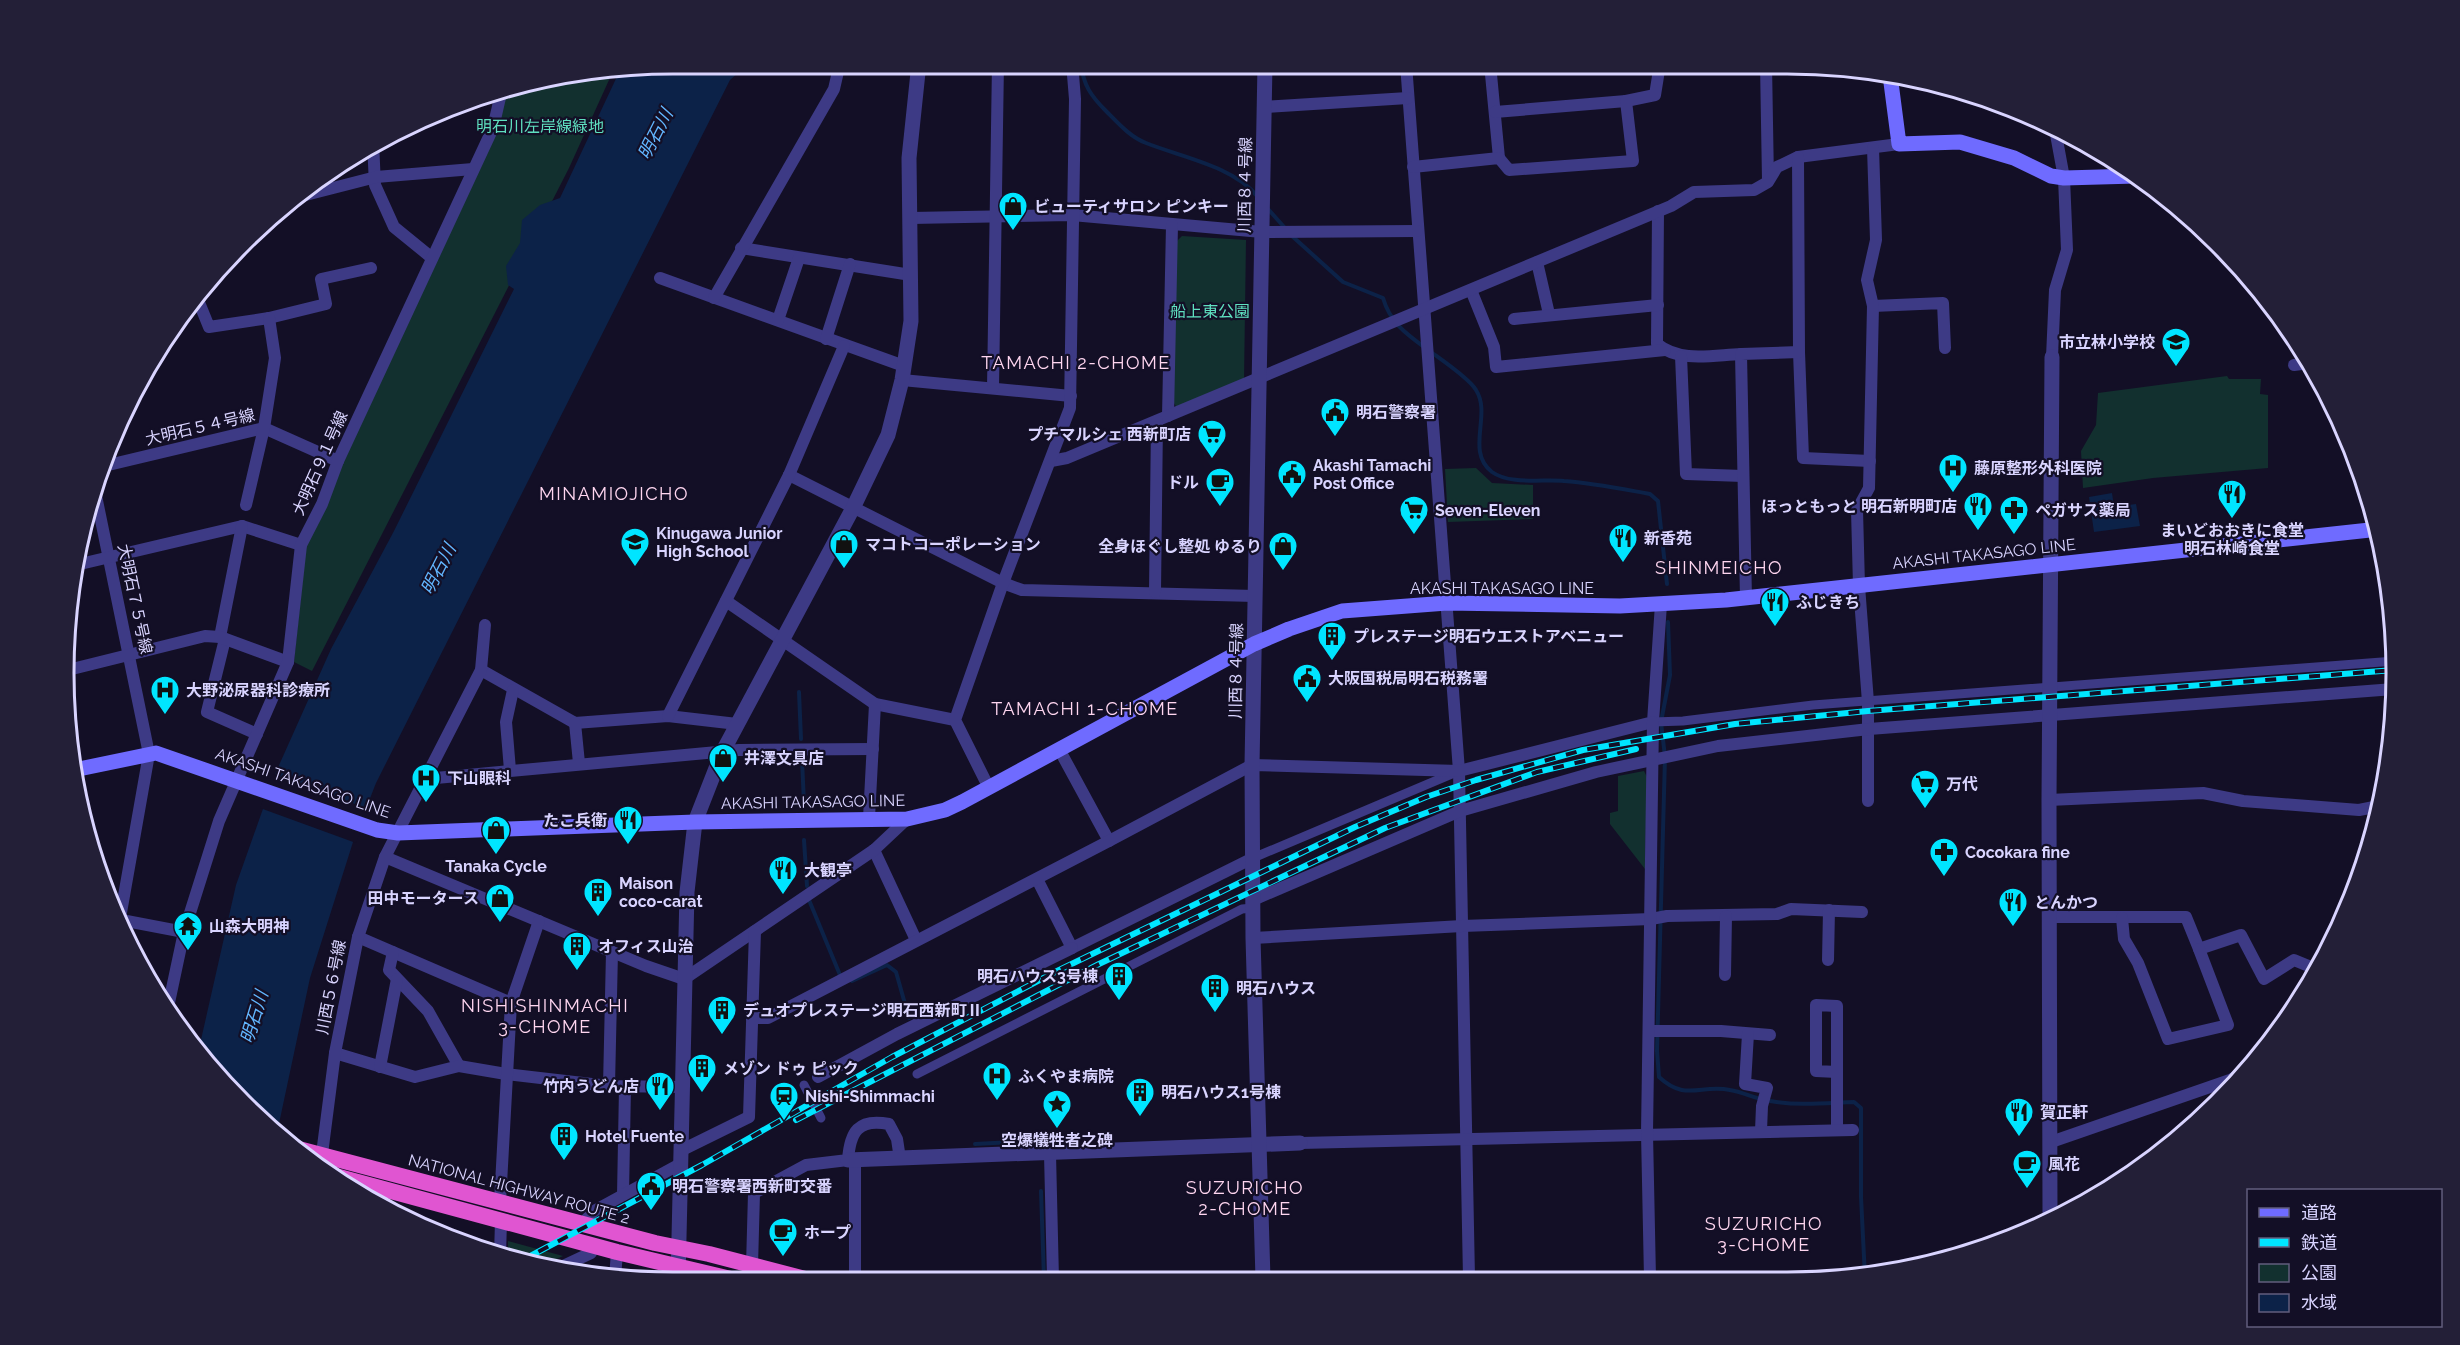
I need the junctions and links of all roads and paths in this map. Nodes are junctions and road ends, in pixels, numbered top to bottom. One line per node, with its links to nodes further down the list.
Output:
1 (837, 74): 36 (street)
2 (918, 74): 32 (street)
3 (998, 74): 31 (street)
4 (1073, 74): 30 (street)
5 (1265, 74): 14 (street, 川西８４号線)
6 (1407, 74): 11 (street)
7 (1491, 74): 15 (street)
8 (1658, 74): 13 (street)
9 (1766, 74): 27 (street)
10 (1892, 83): 17 (main road)
11 (1408, 98): 14 (street); 22 (street)
12 (500, 99): 23 (street, 大明石９１号線)
13 (1626, 100): 15 (street); 21 (street)
14 (1264, 107): 35 (street, 川西８４号線)
15 (1494, 112): 21 (street)
16 (2057, 137): 26 (street)
17 (1899, 144): 18 (street); 26 (main road)
18 (1873, 148): 20 (street); 48 (street)
19 (374, 153): 25 (street)
20 (1798, 157): 27 (street); 58 (street)
21 (1499, 158): 22 (street)
22 (1413, 167): 34 (street)
23 (473, 169): 25 (street); 37 (street, 大明石９１号線)
24 (2123, 176): 26 (main road)
25 (376, 177): 28 (street); 37 (street)
26 (2064, 178): 61 (street)
27 (1768, 182): 29 (street)
28 (314, 193)
29 (1658, 211): 39 (street); 47 (street)
30 (1072, 215): 31 (street); 33 (street); 67 (street)
31 (996, 216): 32 (street); 66 (street)
32 (911, 218): 42 (street)
33 (1172, 225): 35 (street); 68 (street)
34 (1417, 231): 35 (street); 49 (street)
35 (1262, 232): 65 (street, 川西８４号線)
36 (741, 248): 38 (street); 45 (street)
37 (432, 258): 70 (street, 大明石９１号線)
38 (799, 258): 40 (street); 53 (street)
39 (1537, 262): 44 (street); 50 (street)
40 (850, 264): 42 (street); 54 (street)
41 (371, 268): 51 (street)
42 (911, 274): 64 (street)
43 (660, 278): 45 (street)
44 (1471, 290): 49 (street); 57 (street)
45 (714, 298): 53 (street)
46 (200, 305): 51 (street)
47 (1658, 305): 50 (street); 57 (street)
48 (1873, 306): 56 (street); 72 (street)
49 (1425, 309): 65 (street); 91 (street)
50 (1549, 314): 52 (street)
51 (269, 318): 69 (street)
52 (1514, 319)
53 (778, 320): 54 (street)
54 (826, 339): 55 (street)
55 (844, 346): 64 (street); 74 (street)
56 (1945, 348)
57 (1665, 350): 60 (street)
58 (1799, 352): 59 (street); 72 (street)
59 (1741, 354): 60 (street); 75 (street)
60 (1681, 356): 75 (street)
61 (2052, 357): 84 (street)
62 (2301, 364): 63 (street)
63 (2294, 365)
64 (903, 373): 66 (street); 78 (street)
65 (1260, 379): 68 (street); 88 (street, 川西８４号線)
66 (993, 388): 67 (street)
67 (1071, 396): 71 (street)
68 (1162, 419): 71 (street); 87 (street)
69 (264, 428): 70 (street, 大明石５４号線); 73 (street, 大明石５４号線); 77 (street)
70 (338, 461): 81 (street, 大明石９１号線)
71 (1051, 461): 85 (street)
72 (1870, 461): 86 (street)
73 (111, 464)
74 (789, 475): 78 (street); 90 (street)
75 (1743, 476): 89 (street)
76 (98, 504): 82 (street, 大明石７５号線)
77 (246, 506)
78 (853, 508): 85 (street); 95 (street)
79 (242, 526): 81 (street); 82 (street); 94 (street)
80 (2369, 530): 84 (main road, AKASHI TAKASAGO LINE)
81 (301, 545): 98 (street, 大明石９１号線)
82 (109, 557): 83 (street); 97 (street, 大明石７５号線)
83 (84, 563)
84 (2052, 564): 86 (main road, AKASHI TAKASAGO LINE); 102 (street)
85 (1003, 584): 87 (street); 109 (street)
86 (1860, 586): 89 (main road, AKASHI TAKASAGO LINE); 105 (street)
87 (1155, 592): 88 (street)
88 (1255, 596): 96 (street, 川西８４号線)
89 (1746, 598): 92 (main road, AKASHI TAKASAGO LINE)
90 (726, 601): 95 (street); 108 (street)
91 (1447, 603): 92 (main road, AKASHI TAKASAGO LINE); 96 (main road, AKASHI TAKASAGO LINE); 124 (street)
92 (1661, 604): 110 (street)
93 (485, 625): 101 (street)
94 (222, 638): 97 (street); 98 (street); 114 (street)
95 (782, 640): 106 (street); 112 (street)
96 (1254, 644): 116 (main road, AKASHI TAKASAGO LINE); 121 (street, 川西８４号線)
97 (130, 654): 100 (street); 118 (street, 大明石７５号線)
98 (288, 662): 114 (street, 大明石９１号線)
99 (2386, 663): 102 (street)
100 (74, 668)
101 (481, 670): 103 (street); 125 (street, 川西５６号線)
102 (2051, 688): 105 (street); 107 (street)
103 (513, 690): 111 (street); 123 (street)
104 (2386, 690): 107 (street)
105 (1868, 702): 110 (street); 113 (street)
106 (875, 704): 109 (street); 115 (street)
107 (2051, 715): 113 (street); 128 (street)
108 (668, 716): 111 (street); 112 (street)
109 (955, 720): 127 (street)
110 (1653, 722): 119 (street); 124 (street)
111 (575, 723): 120 (street)
112 (737, 724): 117 (street)
113 (1869, 729): 119 (street); 129 (street)
114 (257, 734): 126 (street, 大明石９１号線)
115 (873, 748): 117 (street); 132 (street)
116 (1059, 749): 127 (main road, AKASHI TAKASAGO LINE); 136 (street)
117 (722, 753): 120 (street); 134 (street)
118 (149, 754): 122 (main road, AKASHI TAKASAGO LINE); 126 (main road, AKASHI TAKASAGO LINE); 142 (street)
119 (1653, 759): 131 (street); 148 (street)
120 (579, 763): 123 (street)
121 (1252, 765): 124 (street); 136 (street); 139 (street, 川西８４号線)
122 (82, 768)
123 (510, 770): 125 (street)
124 (1459, 771): 131 (street); 139 (street)
125 (425, 779): 135 (street, 川西５６号線)
126 (241, 782): 135 (main road, AKASHI TAKASAGO LINE); 153 (street, 大明石９１号線)
127 (988, 786): 133 (main road, AKASHI TAKASAGO LINE)
128 (2049, 800): 130 (street); 146 (street)
129 (1868, 801)
130 (2371, 808)
131 (1460, 812): 141 (street); 151 (street)
132 (868, 818): 133 (main road, AKASHI TAKASAGO LINE); 134 (main road, AKASHI TAKASAGO LINE)
133 (907, 819): 137 (street)
134 (694, 822): 135 (main road, AKASHI TAKASAGO LINE); 165 (street)
135 (398, 833): 138 (street, 川西５６号線)
136 (1109, 842): 140 (street)
137 (874, 850): 152 (street); 156 (street)
138 (385, 857): 149 (street); 154 (street, 川西５６号線)
139 (1253, 858): 141 (street, 川西８４号線); 157 (street)
140 (1037, 879): 156 (street); 157 (street)
141 (1253, 904): 155 (street, 川西８４号線); 177 (street)
142 (121, 906)
143 (1829, 910): 144 (street); 145 (street); 161 (street)
144 (1862, 912)
145 (1726, 916): 148 (street); 163 (street)
146 (2049, 917): 147 (street); 190 (street)
147 (2122, 918): 158 (street); 158 (street)
148 (1651, 919): 151 (street); 169 (street)
149 (539, 921): 160 (street); 167 (street)
150 (128, 922): 153 (street)
151 (1462, 926): 155 (street); 189 (street)
152 (755, 931): 165 (street); 168 (street)
153 (184, 932): 166 (street, 大明石９１号線)
154 (358, 937): 159 (street); 172 (street, 川西５６号線)
155 (1253, 938): 192 (street, 川西８４号線)
156 (916, 940): 168 (street)
157 (1072, 948): 178 (street)
158 (2199, 949): 162 (street)
159 (393, 952): 164 (street); 167 (street)
160 (612, 952): 165 (street); 181 (street)
161 (1828, 960)
162 (2309, 966)
163 (1725, 975)
164 (397, 978): 173 (street); 174 (street)
165 (684, 979): 183 (street)
166 (170, 998)
167 (511, 1002): 176 (street)
168 (752, 1018): 196 (street)
169 (1649, 1031): 170 (street); 188 (street)
170 (1748, 1034): 171 (street); 187 (street)
171 (1770, 1035)
172 (335, 1053): 174 (street); 194 (street, 川西５６号線)
173 (459, 1066): 174 (street); 176 (street)
174 (380, 1067)
175 (1837, 1072): 175 (street); 185 (street)
176 (506, 1074): 181 (street); 201 (street)
177 (917, 1074)
178 (819, 1077)
179 (2224, 1082): 190 (street)
180 (804, 1085): 184 (street)
181 (609, 1086): 182 (street)
182 (625, 1087): 183 (street); 200 (street)
183 (682, 1087): 196 (street)
184 (820, 1118)
185 (1837, 1130): 186 (street); 187 (street)
186 (1853, 1130)
187 (1761, 1131): 188 (street)
188 (1647, 1133): 189 (street); 219 (street)
189 (1466, 1138): 191 (street); 218 (street)
190 (2051, 1142): 202 (street)
191 (1300, 1143): 192 (street)
192 (1260, 1145): 195 (street); 217 (street, 川西８４号線)
193 (314, 1152): 194 (highway, NATIONAL HIGHWAY ROUTE 2)
194 (322, 1154): 201 (highway, NATIONAL HIGHWAY ROUTE 2)
195 (1050, 1154): 197 (street); 216 (street)
196 (682, 1157): 200 (street); 207 (street)
197 (900, 1159): 198 (street); 198 (street)
198 (851, 1160): 210 (street); 215 (street)
199 (359, 1182): 203 (highway)
200 (623, 1195): 204 (street)
201 (500, 1202): 204 (highway, NATIONAL HIGHWAY ROUTE 2)
202 (2050, 1211)
203 (501, 1221): 205 (street); 206 (highway)
204 (582, 1224): 207 (highway, NATIONAL HIGHWAY ROUTE 2)
205 (500, 1246)
206 (594, 1246): 208 (highway); 209 (street)
207 (678, 1247): 210 (highway, NATIONAL HIGHWAY ROUTE 2); 213 (street)
208 (617, 1252): 211 (street); 212 (highway)
209 (573, 1263)
210 (752, 1266): 214 (highway, NATIONAL HIGHWAY ROUTE 2)
211 (616, 1268)
212 (675, 1272)
213 (678, 1272)
214 (776, 1272)
215 (855, 1272)
216 (1053, 1272)
217 (1263, 1272)
218 (1469, 1272)
219 (1650, 1272)

